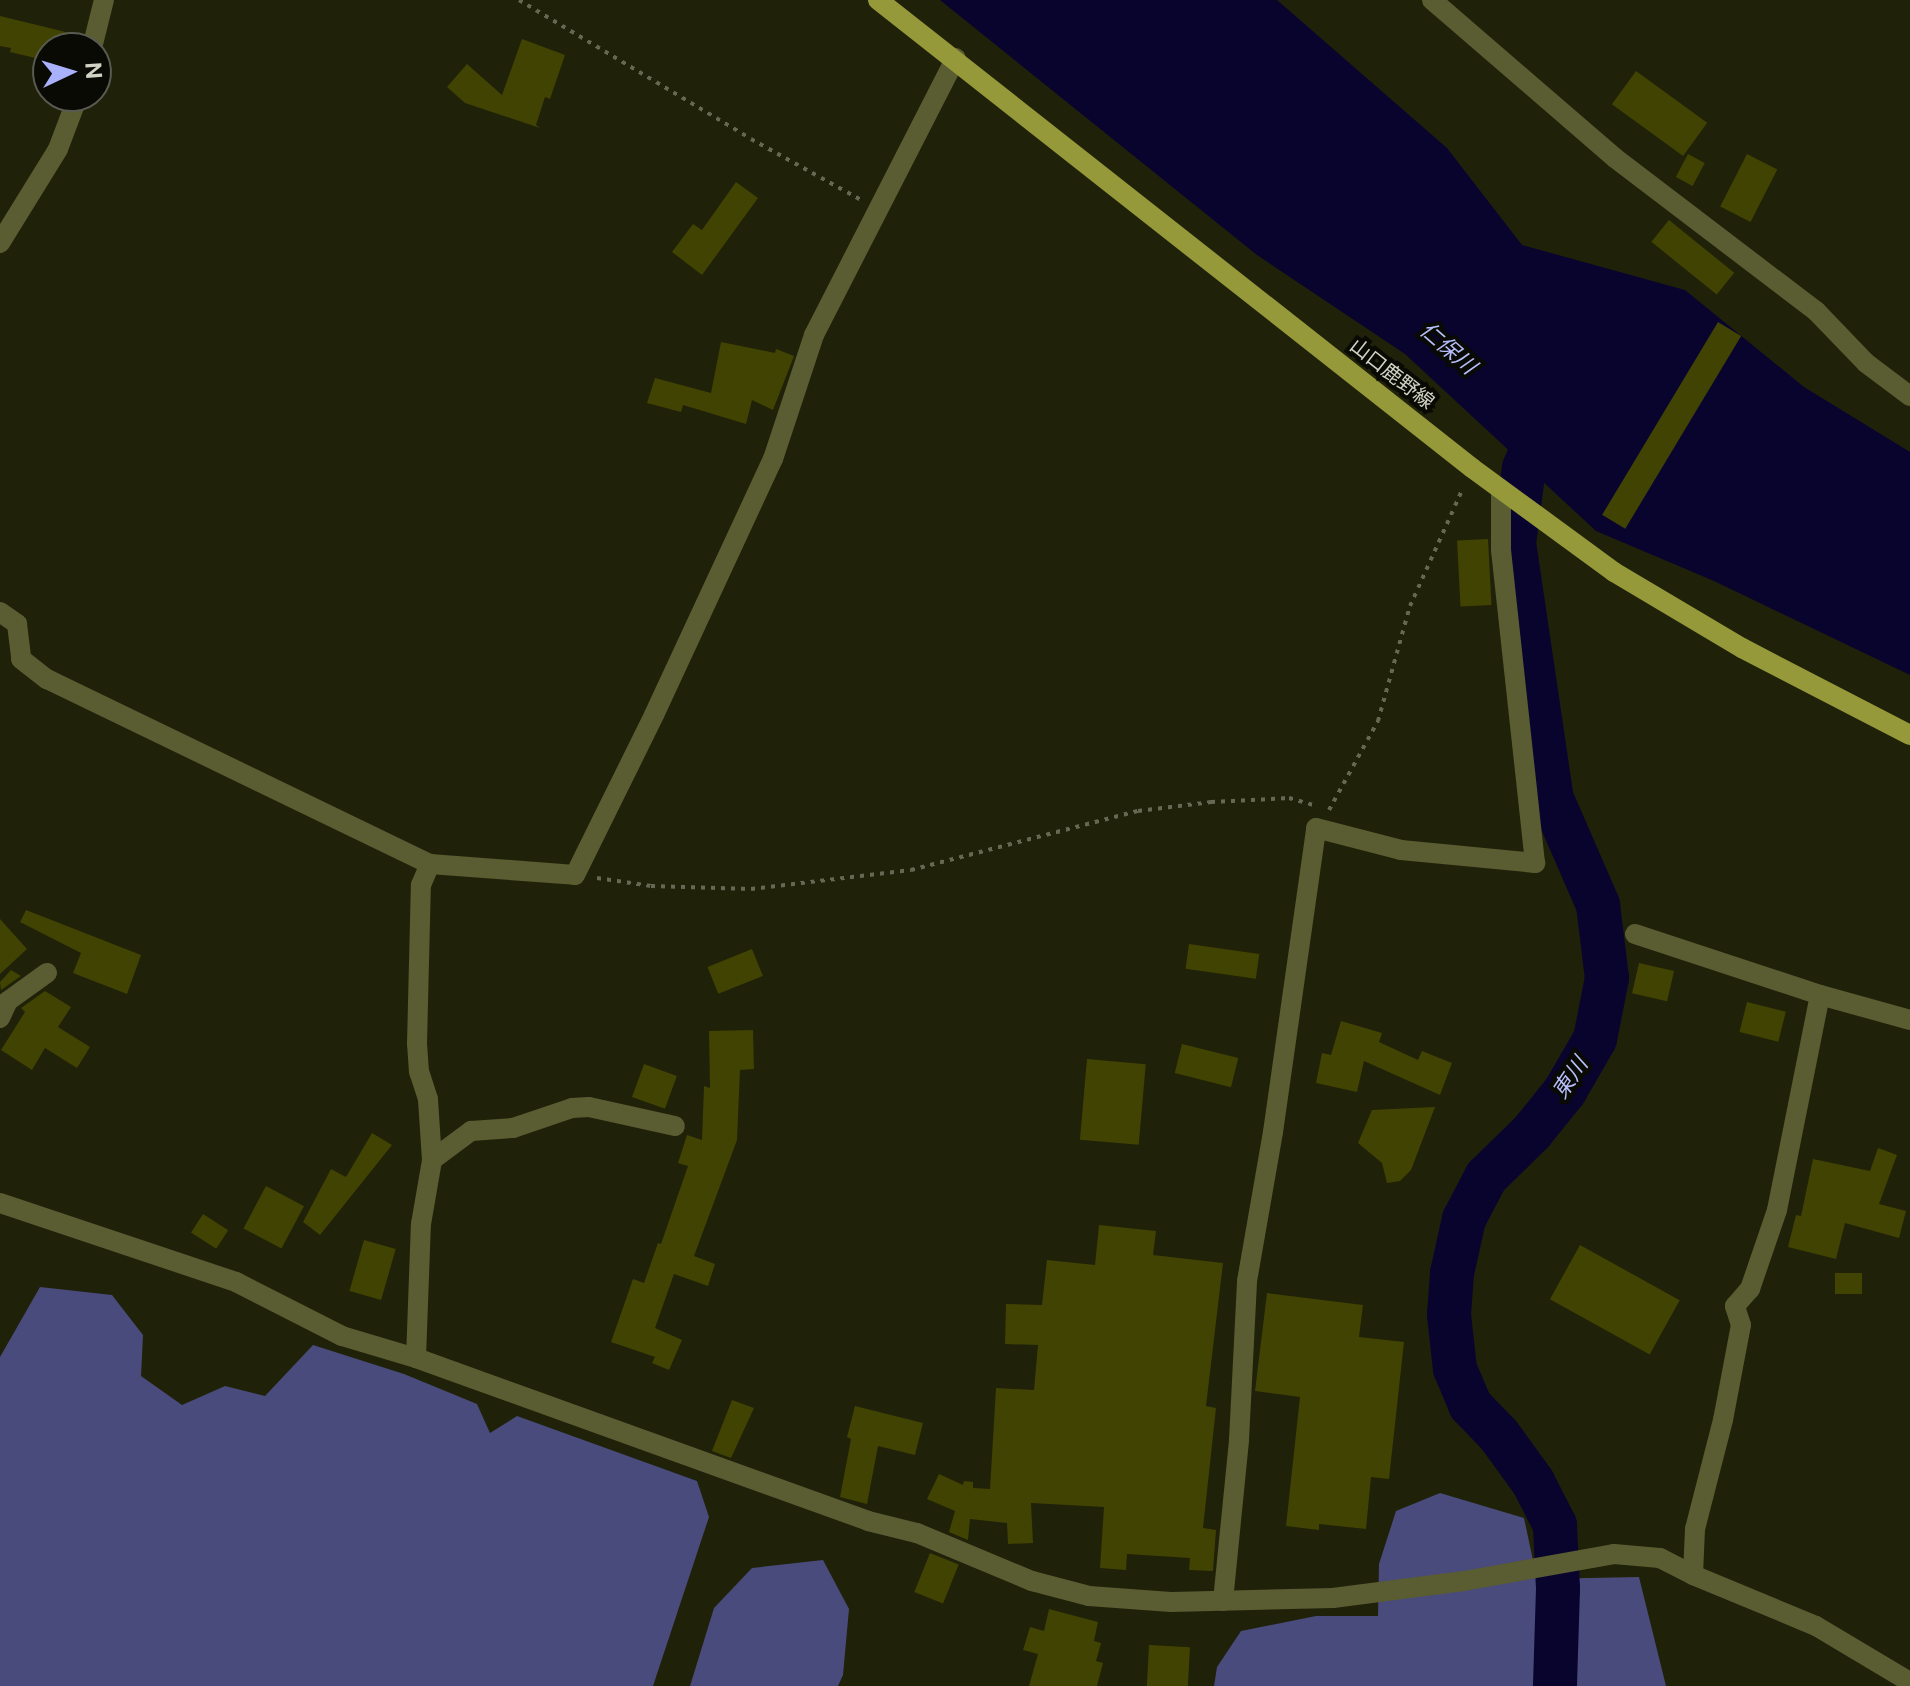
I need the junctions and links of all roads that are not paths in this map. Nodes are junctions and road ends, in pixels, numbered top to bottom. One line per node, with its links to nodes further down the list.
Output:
1 (104, 0): 4 (street)
2 (878, 0): 5 (main road, 山口鹿野線)
3 (1432, 0): 8 (street)
4 (96, 32)
5 (956, 58): 9 (main road, 山口鹿野線); 12 (street)
6 (72, 112): 7 (street)
7 (0, 243)
8 (1910, 396)
9 (1505, 493): 11 (main road, 山口鹿野線); 23 (street)
10 (0, 612): 12 (street)
11 (1910, 735)
12 (430, 864): 19 (street)
13 (1635, 934): 15 (street)
14 (47, 973): 16 (street)
15 (1820, 995): 17 (street); 22 (street)
16 (0, 1018)
17 (1910, 1020)
18 (675, 1126): 19 (street)
19 (432, 1160): 21 (street)
20 (0, 1203): 21 (street)
21 (416, 1358): 23 (street)
22 (1693, 1575): 23 (street); 24 (street)
23 (1223, 1601)
24 (1910, 1682)

